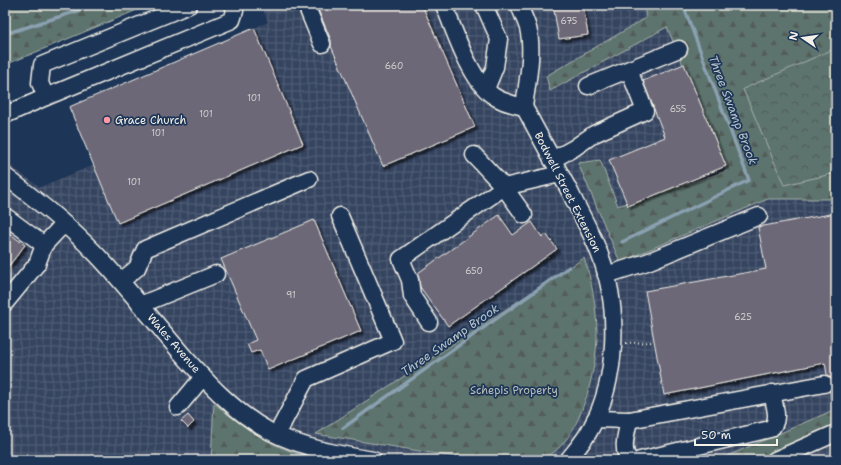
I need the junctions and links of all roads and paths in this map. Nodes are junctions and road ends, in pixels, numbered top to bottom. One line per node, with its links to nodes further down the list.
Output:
1 (189, 5): 12 (street)
2 (233, 5): 12 (street)
3 (306, 5): 7 (street)
4 (444, 5): 11 (street)
5 (484, 5): 11 (street)
6 (519, 5): 13 (street)
7 (322, 44)
8 (679, 49): 9 (street)
9 (629, 70): 10 (street); 16 (street)
10 (588, 86)
11 (486, 89): 13 (street)
12 (46, 97): 14 (street)
13 (524, 107): 16 (street, Bodwell Street Extension)
14 (6, 114)
15 (474, 156): 19 (street)
16 (556, 167): 19 (street); 27 (street, Bodwell Street Extension)
17 (5, 176): 24 (street, Wales Avenue)
18 (309, 179): 28 (street)
19 (504, 187): 20 (street); 31 (street)
20 (524, 215)
21 (5, 216): 25 (street)
22 (340, 216): 41 (street)
23 (759, 216): 27 (street)
24 (66, 225): 25 (street); 28 (street, Wales Avenue)
25 (44, 245): 29 (street)
26 (216, 274): 30 (street)
27 (606, 275): 33 (street, Bodwell Street Extension)
28 (121, 281): 30 (street, Wales Avenue)
29 (5, 304)
30 (140, 305): 34 (street, Wales Avenue)
31 (429, 322)
32 (654, 342): 33 (path)
33 (613, 344): 38 (street, Bodwell Street Extension)
34 (204, 377): 37 (street); 41 (street, Wales Avenue)
35 (824, 384): 36 (street)
36 (772, 394): 39 (street); 45 (street)
37 (178, 408)
38 (595, 420): 39 (street); 43 (street, Bodwell Street Extension)
39 (629, 420): 44 (street)
40 (836, 433): 46 (street)
41 (277, 434): 42 (street, Wales Avenue)
42 (373, 460)
43 (568, 460)
44 (630, 460)
45 (640, 460)
46 (775, 460)

